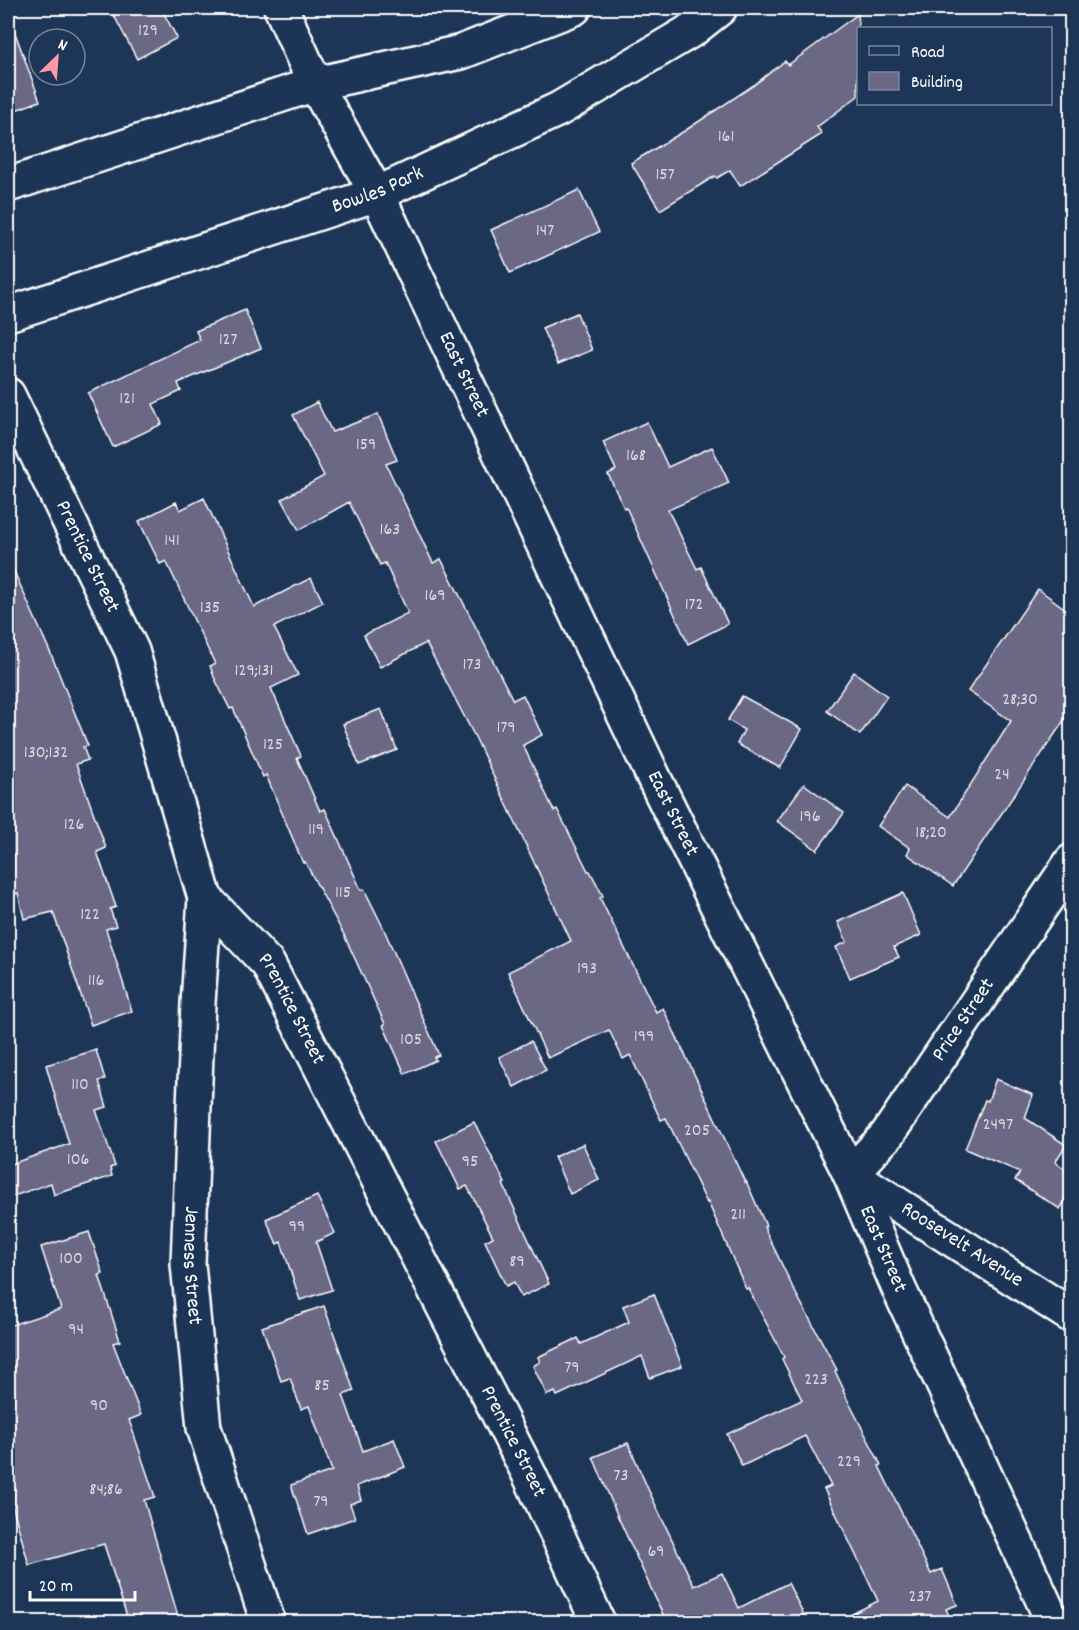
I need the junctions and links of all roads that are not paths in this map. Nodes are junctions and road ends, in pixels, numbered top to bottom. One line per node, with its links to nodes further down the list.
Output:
1 (281, 8): 4 (street, East Street)
2 (574, 8): 4 (street)
3 (720, 8): 6 (street, Bowles Park)
4 (315, 84): 5 (street); 6 (street, East Street)
5 (8, 184)
6 (377, 194): 7 (street, Bowles Park); 11 (street, East Street)
7 (8, 314)
8 (8, 394): 10 (street, Prentice Street)
9 (1071, 861): 11 (street, Price Street)
10 (205, 898): 13 (street, Jenness Street); 14 (street, Prentice Street)
11 (850, 1174): 12 (street, Roosevelt Avenue); 15 (street, East Street)
12 (1071, 1316)
13 (268, 1623)
14 (598, 1623)
15 (1053, 1623)

